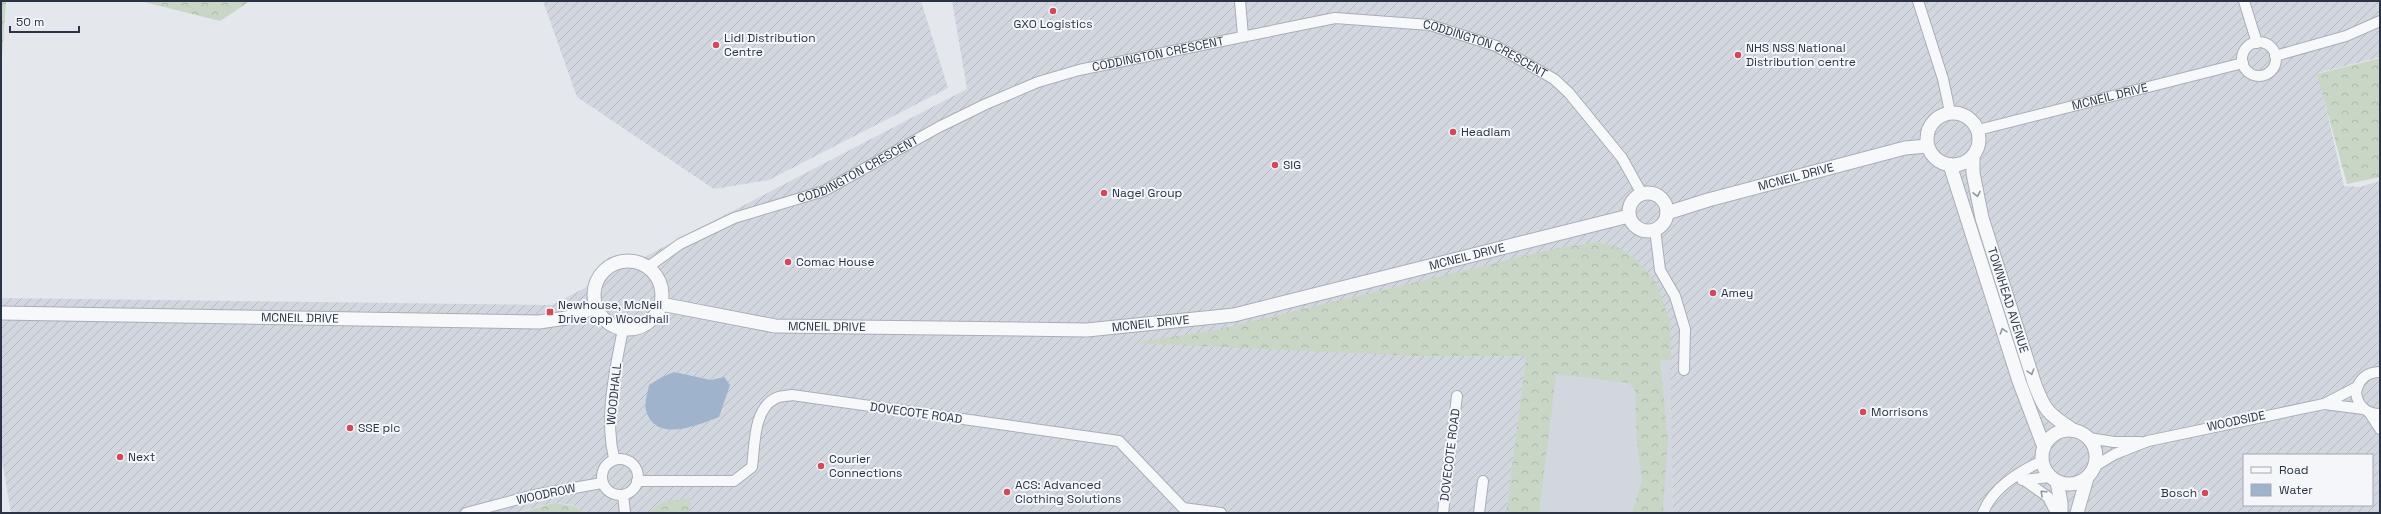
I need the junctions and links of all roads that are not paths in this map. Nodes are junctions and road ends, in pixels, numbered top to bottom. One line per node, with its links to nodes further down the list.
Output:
1 (1240, 1): 5 (street)
2 (1918, 1): 9 (street)
3 (2244, 1): 6 (street)
4 (2380, 21): 7 (street)
5 (1243, 36): 14 (street, CODDINGTON CRESCENT); 18 (street, CODDINGTON CRESCENT)
6 (2257, 43): 7 (street); 8 (street)
7 (2276, 56): 8 (street)
8 (2243, 63): 10 (street, MCNEIL DRIVE)
9 (1950, 112): 10 (street); 11 (street)
10 (1978, 130): 12 (street)
11 (1927, 146): 13 (street); 15 (street, MCNEIL DRIVE)
12 (1973, 156): 13 (street); 31 (street, TOWNHEAD AVENUE, one-way to 31)
13 (1950, 165): 34 (street, TOWNHEAD AVENUE, one-way to 13)
14 (1642, 194): 15 (street); 16 (street)
15 (1667, 213): 17 (street)
16 (1629, 216): 17 (street); 19 (street, MCNEIL DRIVE)
17 (1655, 229): 23 (street)
18 (648, 267): 19 (street); 20 (street)
19 (661, 304): 22 (street)
20 (596, 307): 21 (street, MCNEIL DRIVE); 22 (street)
21 (1, 313)
22 (623, 329): 35 (street, WOODHALL)
23 (1684, 370)
24 (2380, 372): 25 (street, WOODSIDE)
25 (2357, 387): 27 (street, WOODSIDE); 28 (street)
26 (1457, 396): 49 (street, DOVECOTE ROAD)
27 (2324, 404): 28 (street, WOODSIDE); 33 (street, WOODSIDE)
28 (2366, 411): 29 (street, WOODSIDE); 30 (street)
29 (2380, 414)
30 (2380, 429)
31 (2073, 430): 32 (street); 34 (street)
32 (2089, 438): 33 (street, WOODSIDE); 37 (street)
33 (2148, 441): 37 (street, WOODSIDE)
34 (2044, 447): 36 (street)
35 (614, 458): 41 (street); 44 (street)
36 (2042, 461): 39 (street); 43 (street)
37 (2095, 466): 38 (street)
38 (2087, 478): 39 (street); 54 (street)
39 (2053, 479): 40 (street); 53 (street)
40 (2024, 480): 43 (street); 52 (street, one-way to 40)
41 (638, 481): 45 (street); 48 (street, DOVECOTE ROAD)
42 (1483, 481): 50 (street)
43 (2008, 482): 51 (street)
44 (602, 483): 45 (street); 46 (street, WOODROW)
45 (623, 495): 47 (street)
46 (466, 513)
47 (625, 513)
48 (1221, 513)
49 (1443, 513)
50 (1479, 513)
51 (1983, 513)
52 (2056, 513)
53 (2061, 513)
54 (2077, 513)

